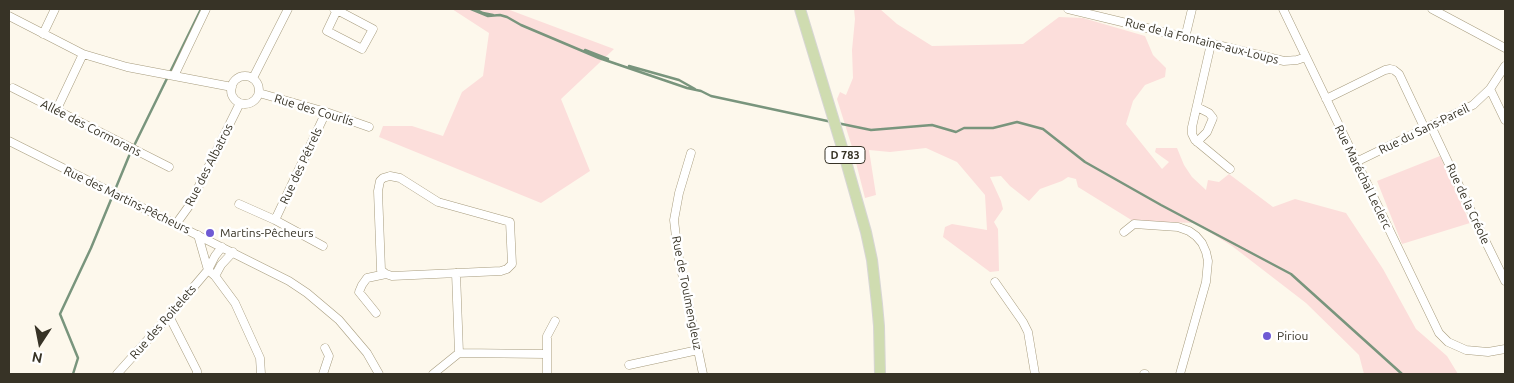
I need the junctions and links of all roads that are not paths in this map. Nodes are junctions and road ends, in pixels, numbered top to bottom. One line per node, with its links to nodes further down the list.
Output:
1 (55, 9): 13 (street)
2 (206, 9): 20 (street)
3 (288, 9): 21 (street)
4 (336, 9): 4 (street)
5 (800, 9): 71 (main road, D 783)
6 (1068, 9): 12 (street, Rue de la Fontaine-aux-Loups)
7 (1106, 9): 12 (street)
8 (1192, 9): 14 (street)
9 (1284, 9): 18 (street, Rue Maréchal Leclerc)
10 (1432, 9): 16 (street)
11 (9, 16): 13 (street)
12 (1104, 18): 14 (street, Rue de la Fontaine-aux-Loups)
13 (42, 34): 17 (street)
14 (1185, 38): 15 (street, Rue de la Fontaine-aux-Loups)
15 (1212, 44): 18 (street, Rue de la Fontaine-aux-Loups); 28 (street)
16 (1505, 48)
17 (83, 54): 20 (street); 29 (street)
18 (1306, 57): 26 (street, Rue Maréchal Leclerc)
19 (1505, 66): 24 (street, Rue du Sans-Pareil)
20 (174, 76): 22 (street)
21 (253, 78): 22 (street); 25 (street)
22 (232, 87): 27 (street)
23 (13, 88): 29 (street, Allée des Cormorans)
24 (1490, 89): 31 (street); 33 (street, Rue du Sans-Pareil)
25 (259, 93): 27 (street); 30 (street, Rue des Courlis)
26 (1326, 99): 33 (street, Rue de la Créole); 37 (street, Rue Maréchal Leclerc)
27 (240, 103): 42 (street, Rue des Albatros)
28 (1197, 107): 35 (street); 35 (street)
29 (56, 111): 38 (street, Allée des Cormorans)
30 (326, 112): 32 (street, Rue des Courlis); 41 (street, Rue des Pétrels)
31 (1505, 120)
32 (369, 127)
33 (1428, 128): 37 (street, Rue du Sans-Pareil); 52 (street, Rue de la Créole)
34 (9, 141): 42 (street, Rue des Martins-Pêcheurs)
35 (1197, 142): 39 (street)
36 (691, 154): 59 (street, Rue de Toulmengleuz)
37 (1356, 162): 58 (street, Rue Maréchal Leclerc)
38 (169, 167)
39 (1230, 169)
40 (238, 204): 41 (street)
41 (275, 220): 45 (street)
42 (176, 224): 44 (street, Rue des Martins-Pêcheurs)
43 (1124, 232): 73 (street)
44 (198, 235): 46 (street, Rue des Martins-Pêcheurs); 48 (street)
45 (323, 246)
46 (222, 247): 47 (street, Rue des Martins-Pêcheurs); 48 (street, Rue des Roitelets)
47 (233, 252): 51 (street); 67 (street, Rue des Martins-Pêcheurs)
48 (208, 270): 51 (street); 55 (street, Rue des Roitelets)
49 (386, 274): 50 (street); 50 (street); 54 (street)
50 (456, 274): 60 (street)
51 (215, 276): 65 (street)
52 (1505, 280)
53 (995, 282): 72 (street)
54 (376, 313)
55 (169, 316): 63 (street, Rue des Roitelets); 64 (street)
56 (555, 321): 61 (street)
57 (325, 348): 66 (street)
58 (1505, 349)
59 (698, 350): 62 (street); 70 (street, Rue de Toulmengleuz)
60 (459, 353): 61 (street); 68 (street)
61 (546, 354): 69 (street)
62 (629, 365)
63 (118, 374)
64 (197, 374)
65 (261, 374)
66 (323, 374)
67 (379, 374)
68 (434, 374)
69 (546, 374)
70 (703, 374)
71 (880, 374)
72 (1035, 374)
73 (1180, 374)

